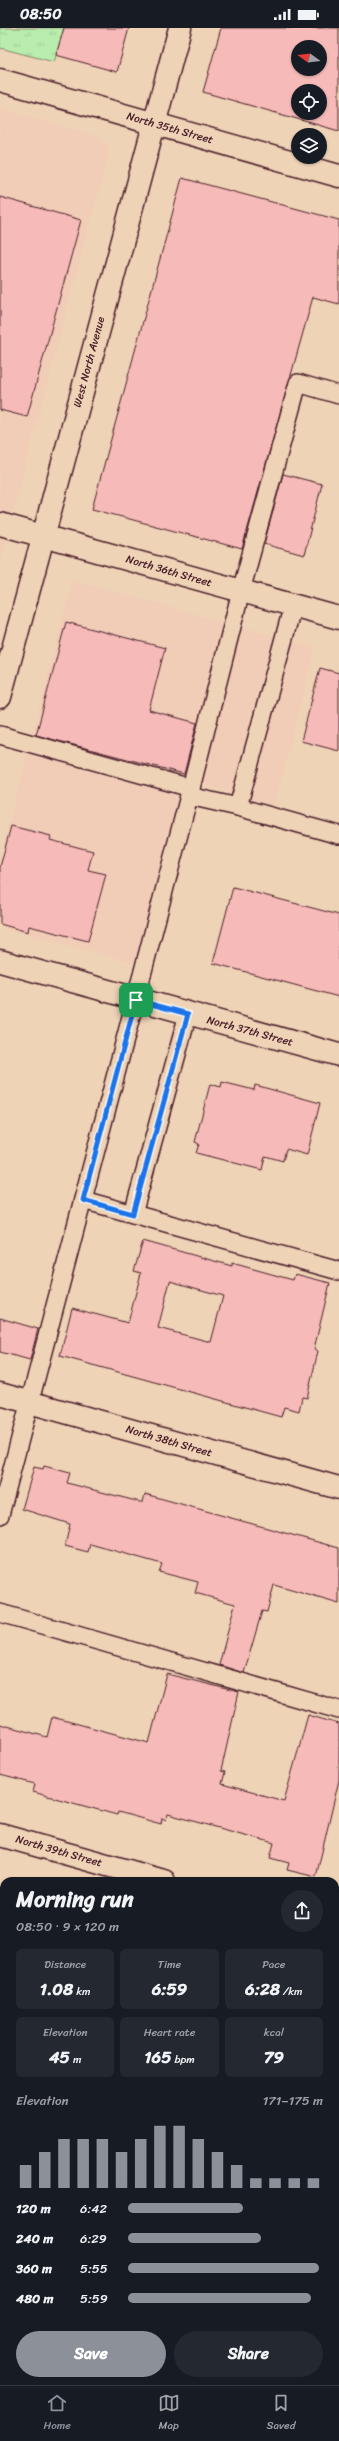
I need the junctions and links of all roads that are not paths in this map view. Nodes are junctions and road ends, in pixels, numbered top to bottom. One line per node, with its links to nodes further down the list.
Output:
1 (180, 28): 3 (street, West North Avenue)
2 (0, 80): 3 (street, North 35th Street)
3 (155, 124): 4 (street, North 35th Street); 7 (street, West North Avenue)
4 (339, 176)
5 (339, 395): 8 (lane)
6 (0, 524): 7 (street, North 36th Street)
7 (42, 536): 8 (street, North 36th Street); 11 (street, West North Avenue)
8 (241, 591): 9 (street, North 36th Street); 13 (lane)
9 (293, 605): 10 (street, North 36th Street); 14 (lane)
10 (339, 618)
11 (0, 698)
12 (0, 735): 13 (lane)
13 (190, 792): 14 (lane); 17 (lane)
14 (238, 807): 15 (lane)
15 (339, 835)
16 (0, 961): 17 (street, North 37th Street)
17 (136, 1000): 18 (street, North 37th Street); 20 (lane)
18 (188, 1014): 19 (street, North 37th Street); 21 (lane)
19 (339, 1054)
20 (83, 1200): 21 (lane); 24 (lane)
21 (133, 1214): 22 (lane)
22 (339, 1271)
23 (0, 1394): 24 (street, North 38th Street)
24 (30, 1402): 25 (street, North 38th Street); 26 (lane)
25 (339, 1488)
26 (0, 1515)
27 (0, 1613): 28 (lane)
28 (339, 1710)
29 (0, 1835): 30 (street, North 39th Street)
30 (150, 1877)

